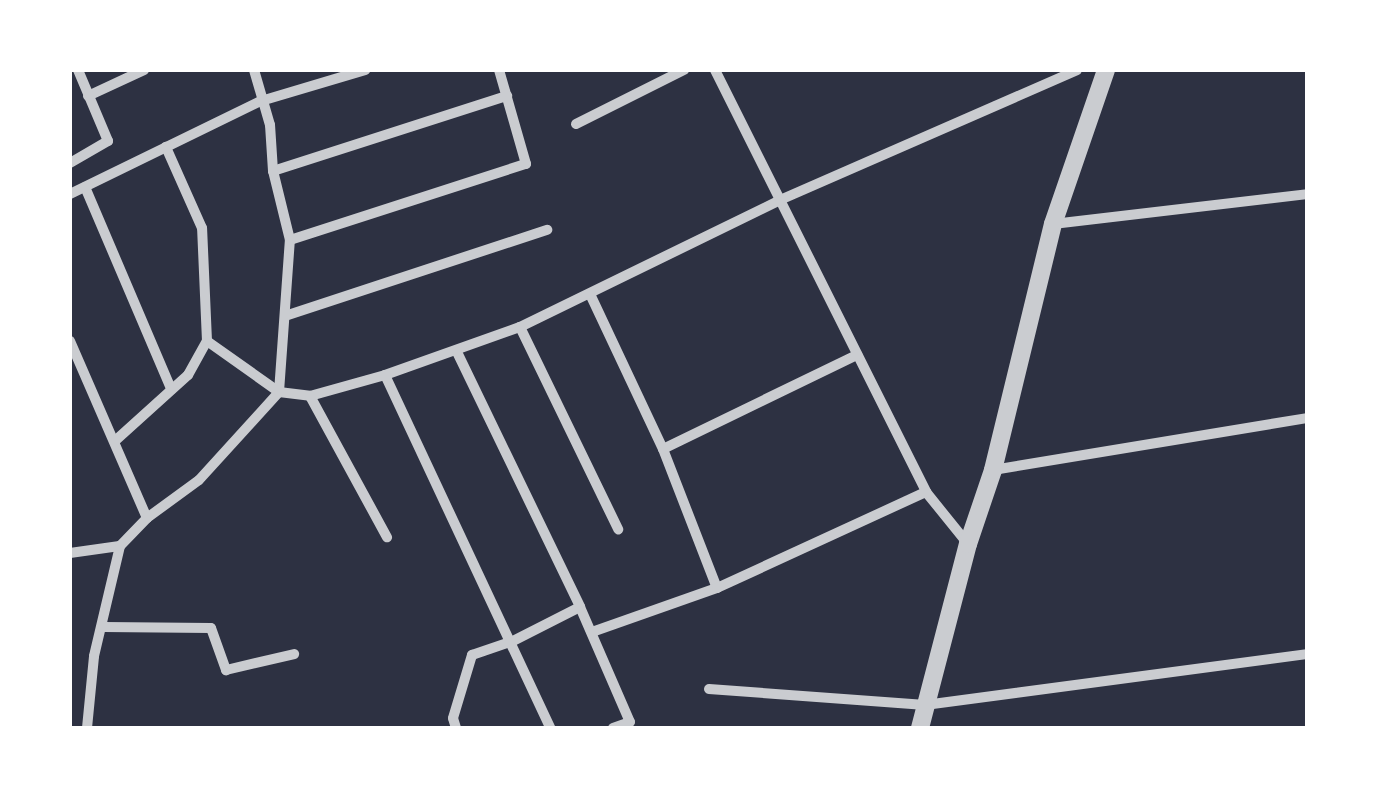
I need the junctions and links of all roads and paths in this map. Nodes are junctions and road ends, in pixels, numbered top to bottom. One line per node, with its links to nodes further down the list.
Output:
1 (78, 70): 10 (street)
2 (144, 70): 10 (street)
3 (254, 70): 12 (street)
4 (365, 70): 12 (street)
5 (499, 70): 11 (street)
6 (684, 70): 13 (street)
7 (715, 70): 20 (street)
8 (1077, 70): 20 (street)
9 (1106, 70): 21 (street)
10 (88, 96): 15 (street)
11 (507, 96): 16 (street); 23 (street)
12 (261, 100): 14 (street); 16 (street)
13 (576, 124)
14 (166, 147): 17 (street); 28 (street)
15 (70, 163)
16 (273, 171): 23 (street)
17 (85, 187): 18 (street); 32 (street)
18 (70, 194)
19 (1307, 194): 21 (street)
20 (780, 200): 24 (street); 30 (street)
21 (1053, 224): 38 (street)
22 (547, 230): 25 (street)
23 (290, 240): 25 (street)
24 (590, 294): 26 (street); 37 (street)
25 (288, 314): 33 (street)
26 (520, 328): 29 (street); 41 (street)
27 (70, 341): 36 (street)
28 (207, 341): 32 (street); 33 (street)
29 (457, 352): 31 (street); 47 (street)
30 (858, 355): 37 (street); 39 (street)
31 (385, 375): 34 (street); 50 (street)
32 (171, 389): 36 (street)
33 (279, 392): 34 (street); 40 (street)
34 (310, 396): 42 (street)
35 (1307, 418): 38 (street)
36 (116, 440): 40 (street)
37 (662, 449): 46 (street)
38 (993, 470): 43 (street)
39 (926, 492): 43 (street); 46 (street)
40 (147, 518): 44 (street)
41 (618, 529)
42 (387, 537)
43 (968, 544): 54 (street)
44 (120, 546): 45 (street); 48 (street)
45 (70, 553)
46 (716, 588): 49 (street)
47 (580, 607): 49 (street); 50 (street)
48 (104, 627): 51 (street); 55 (street)
49 (592, 632): 58 (street)
50 (513, 641): 56 (street); 57 (street)
51 (294, 654)
52 (1307, 654): 54 (street)
53 (709, 689): 54 (street)
54 (925, 705): 59 (street)
55 (86, 728)
56 (456, 728)
57 (550, 728)
58 (613, 728)
59 (920, 728)

